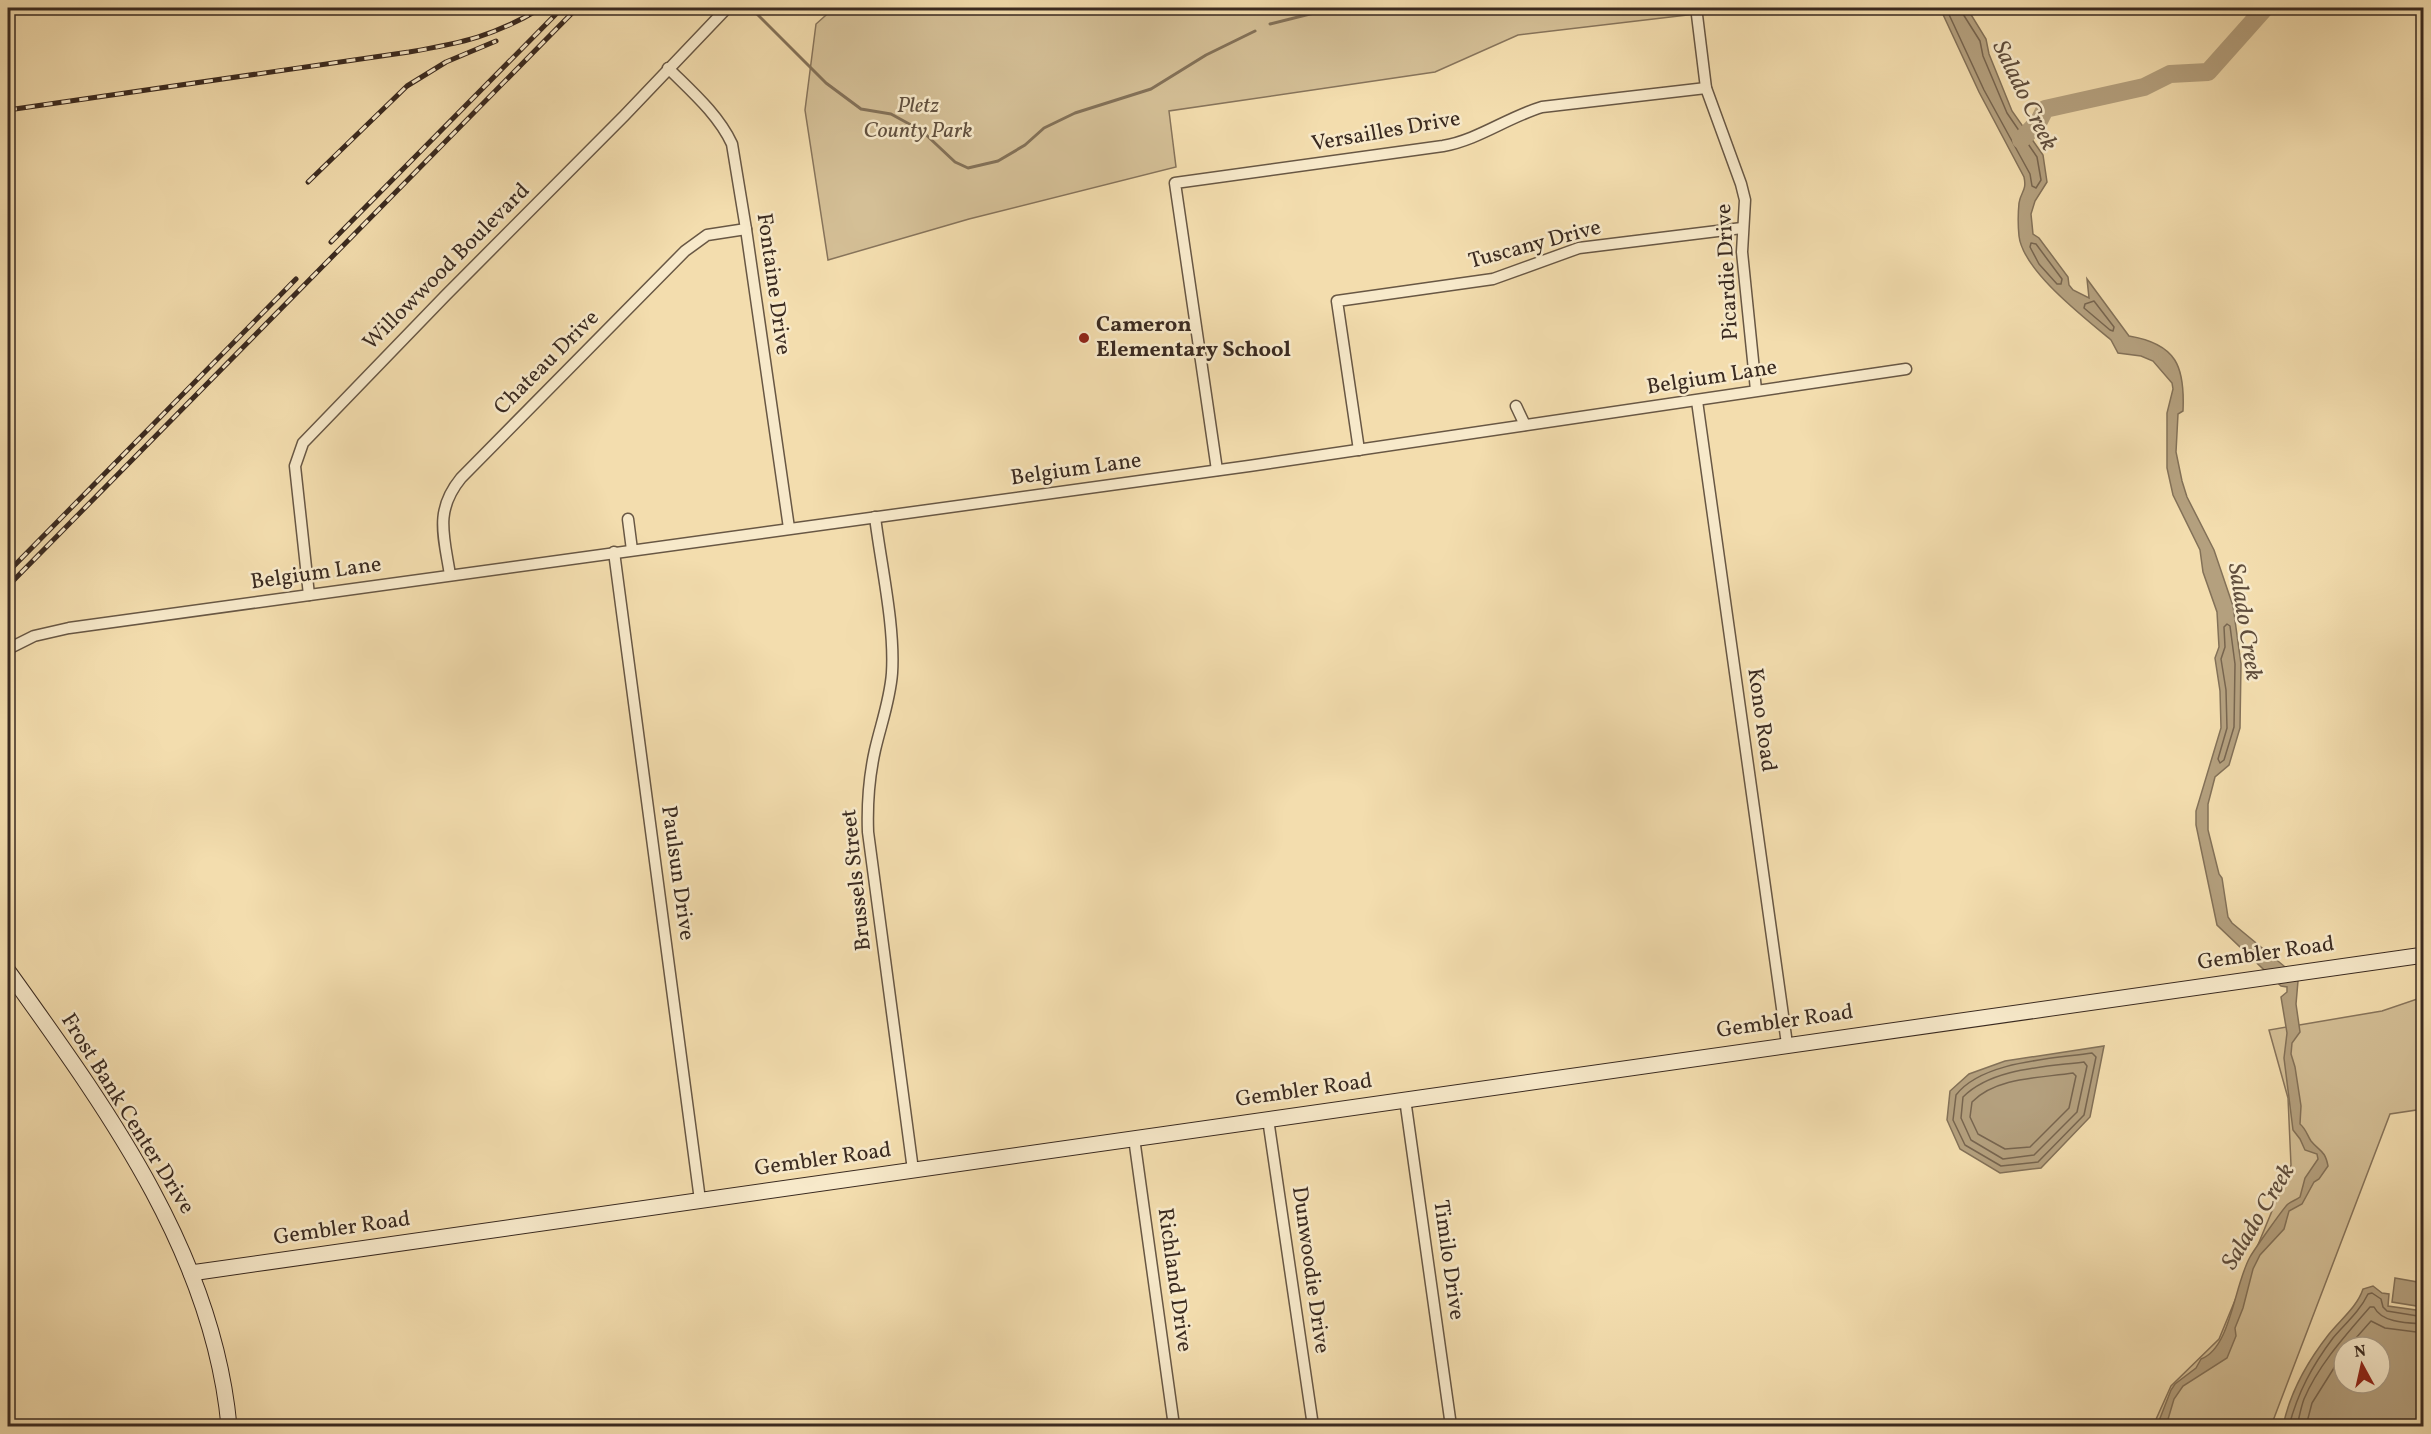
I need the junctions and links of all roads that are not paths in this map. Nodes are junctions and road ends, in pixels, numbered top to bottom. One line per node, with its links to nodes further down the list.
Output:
1 (727, 8): 3 (street, Willowwood Boulevard)
2 (1697, 15): 4 (street, Picardie Drive)
3 (668, 68): 6 (street, Fontaine Drive); 20 (street, Willowwood Boulevard)
4 (1706, 88): 5 (street, Picardie Drive); 13 (street, Versailles Drive)
5 (1742, 228): 8 (street, Picardie Drive); 12 (street, Tuscany Drive)
6 (746, 229): 16 (street, Fontaine Drive); 19 (street, Chateau Drive)
7 (1906, 369): 8 (street, Belgium Lane)
8 (1756, 390): 9 (street, Belgium Lane)
9 (1697, 401): 11 (street, Belgium Lane); 24 (street, Kono Road)
10 (1516, 406): 11 (street)
11 (1525, 426): 12 (street, Belgium Lane)
12 (1359, 450): 13 (street, Belgium Lane)
13 (1217, 470): 14 (street, Belgium Lane)
14 (875, 517): 16 (street, Belgium Lane); 28 (street, Brussels Street)
15 (628, 519): 17 (street)
16 (789, 528): 17 (street, Belgium Lane)
17 (632, 550): 18 (street, Belgium Lane)
18 (614, 552): 19 (street, Belgium Lane); 29 (street, Paulsun Drive)
19 (450, 575): 20 (street, Belgium Lane)
20 (309, 595): 21 (street, Belgium Lane)
21 (8, 649)
22 (2424, 955): 24 (main road, Gembler Road)
23 (8, 971): 30 (main road, Frost Bank Center Drive)
24 (1787, 1044): 25 (main road, Gembler Road)
25 (1405, 1099): 26 (main road, Gembler Road); 34 (street, Timilo Drive)
26 (1268, 1119): 27 (main road, Gembler Road); 33 (street, Dunwoodie Drive)
27 (1134, 1138): 28 (main road, Gembler Road); 32 (street, Richland Drive)
28 (913, 1170): 29 (main road, Gembler Road)
29 (700, 1200): 30 (main road, Gembler Road)
30 (191, 1273): 31 (main road, Frost Bank Center Drive)
31 (229, 1426)
32 (1174, 1426)
33 (1313, 1426)
34 (1451, 1426)

